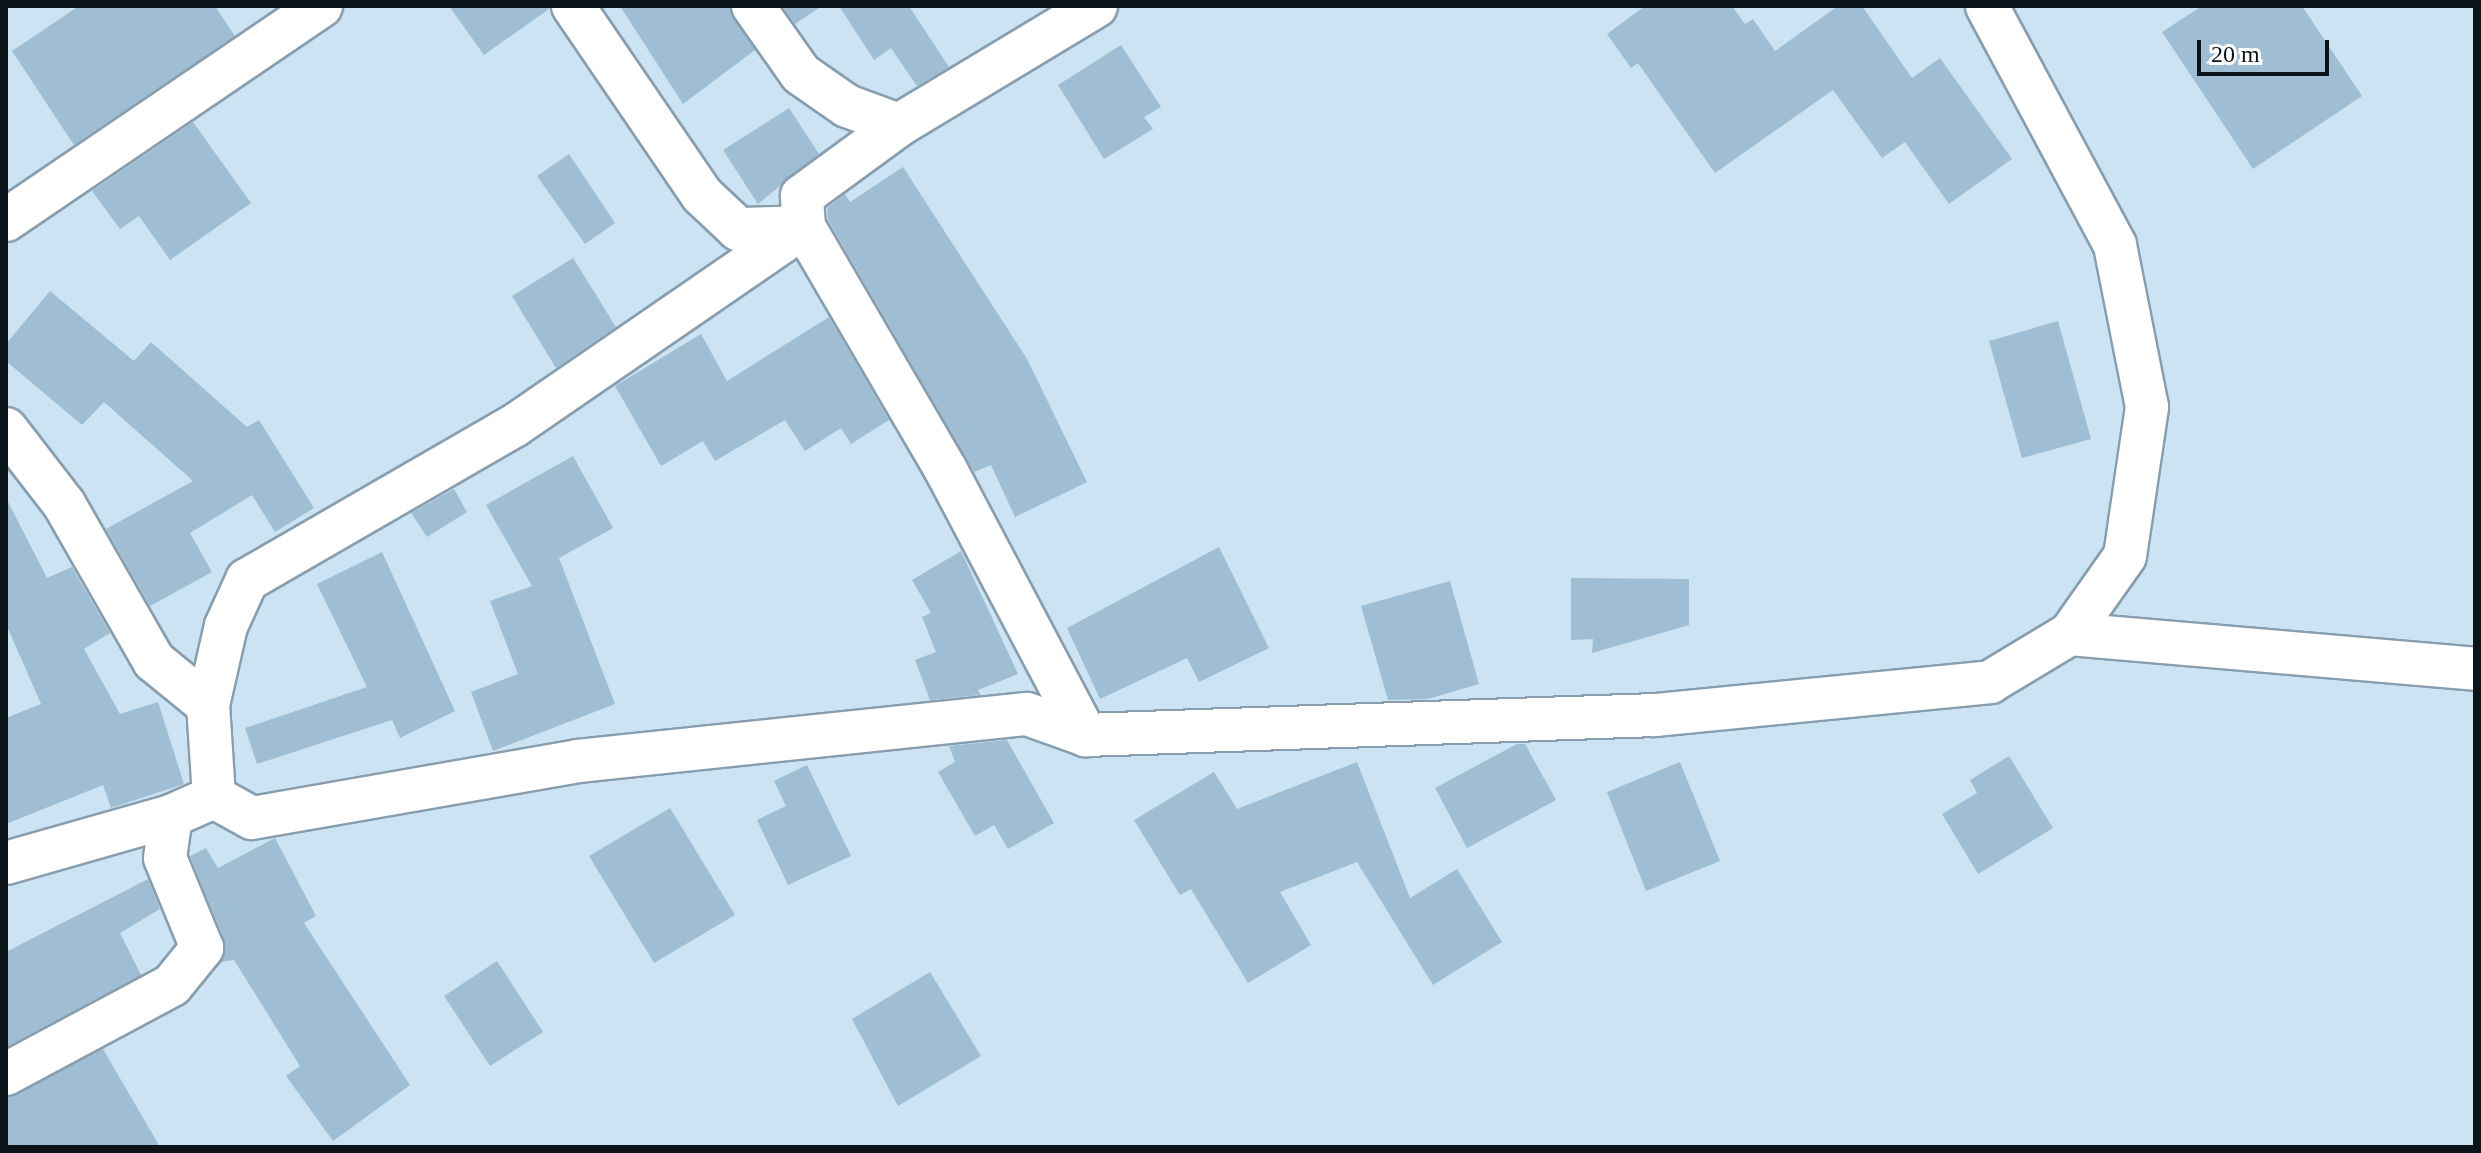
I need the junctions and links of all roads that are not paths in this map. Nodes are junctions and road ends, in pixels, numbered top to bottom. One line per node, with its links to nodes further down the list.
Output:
1 (321, 6): 7 (street)
2 (573, 6): 8 (street)
3 (753, 6): 6 (street)
4 (1096, 6): 6 (street)
5 (1987, 6): 10 (street)
6 (899, 125): 8 (street)
7 (6, 220)
8 (804, 227): 12 (street); 13 (street)
9 (6, 429): 12 (street)
10 (2070, 634): 11 (street); 13 (street)
11 (2475, 669)
12 (208, 705): 14 (street)
13 (1086, 735): 14 (street)
14 (214, 797): 15 (street)
15 (171, 816): 16 (street); 17 (street)
16 (6, 863)
17 (6, 1074)

